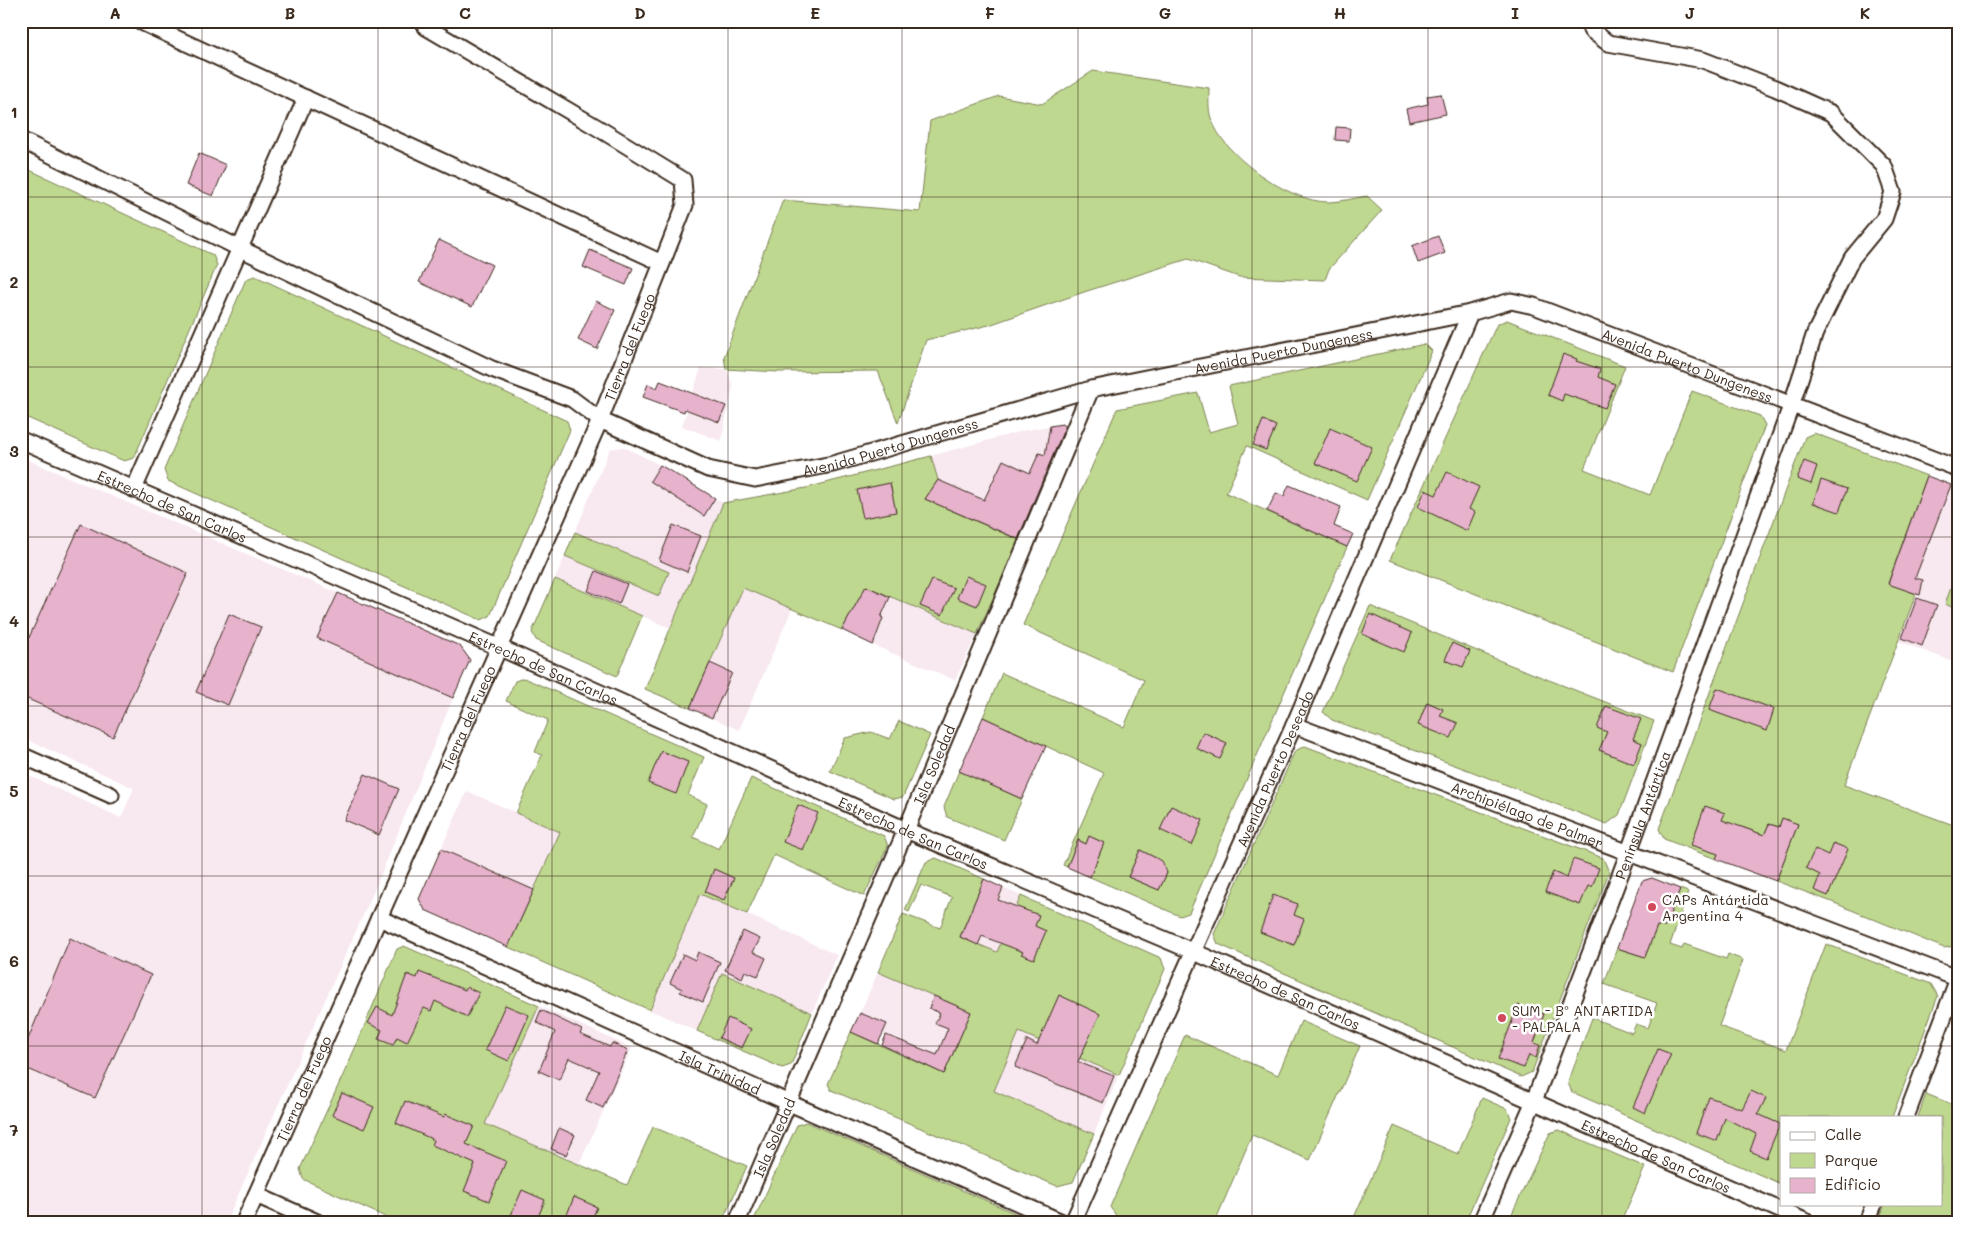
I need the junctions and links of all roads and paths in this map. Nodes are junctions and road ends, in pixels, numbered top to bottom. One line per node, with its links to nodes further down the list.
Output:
1 (139, 21): 4 (street)
2 (423, 21): 7 (street, Tierra del Fuego)
3 (1588, 21): 10 (street, Península Antártica)
4 (306, 98): 6 (street); 7 (street)
5 (21, 140): 6 (street, Avenida Puerto Dungeness)
6 (241, 249): 11 (street, Avenida Puerto Dungeness); 14 (street)
7 (662, 262): 11 (street, Tierra del Fuego)
8 (1470, 313): 9 (street, Avenida Puerto Dungeness); 10 (street, Avenida Puerto Dungeness); 16 (street, Avenida Puerto Deseado)
9 (1091, 389): 11 (street, Avenida Puerto Dungeness); 19 (street, Isla Soledad)
10 (1791, 406): 13 (street, Avenida Puerto Dungeness); 20 (street, Península Antártica)
11 (600, 420): 15 (street, Tierra del Fuego)
12 (21, 440): 14 (street, Estrecho de San Carlos)
13 (1959, 469)
14 (134, 490): 15 (street, Estrecho de San Carlos)
15 (498, 647): 19 (street, Estrecho de San Carlos); 21 (street, Tierra del Fuego)
16 (1294, 725): 20 (street, Archipiélago de Palmer); 22 (street, Avenida Puerto Deseado)
17 (21, 754): 18 (street)
18 (111, 795)
19 (906, 830): 22 (street, Estrecho de San Carlos); 25 (street, Isla Soledad)
20 (1628, 854): 23 (street, Archipiélago de Palmer); 24 (street, Península Antártica)
21 (379, 918): 25 (street, Isla Trinidad); 27 (street, Tierra del Fuego)
22 (1192, 951): 24 (street, Estrecho de San Carlos); 33 (street, Avenida Puerto Deseado)
23 (1958, 978): 26 (street)
24 (1534, 1101): 34 (street, Península Antártica); 35 (street, Estrecho de San Carlos)
25 (787, 1102): 31 (street, Isla Soledad); 32 (street, Isla Trinidad)
26 (1906, 1116)
27 (256, 1195): 29 (street, Tierra del Fuego); 30 (street)
28 (1873, 1206): 36 (street)
29 (244, 1222)
30 (317, 1222)
31 (737, 1222)
32 (1062, 1222)
33 (1072, 1222)
34 (1481, 1222)
35 (1807, 1222)
36 (1867, 1222)

